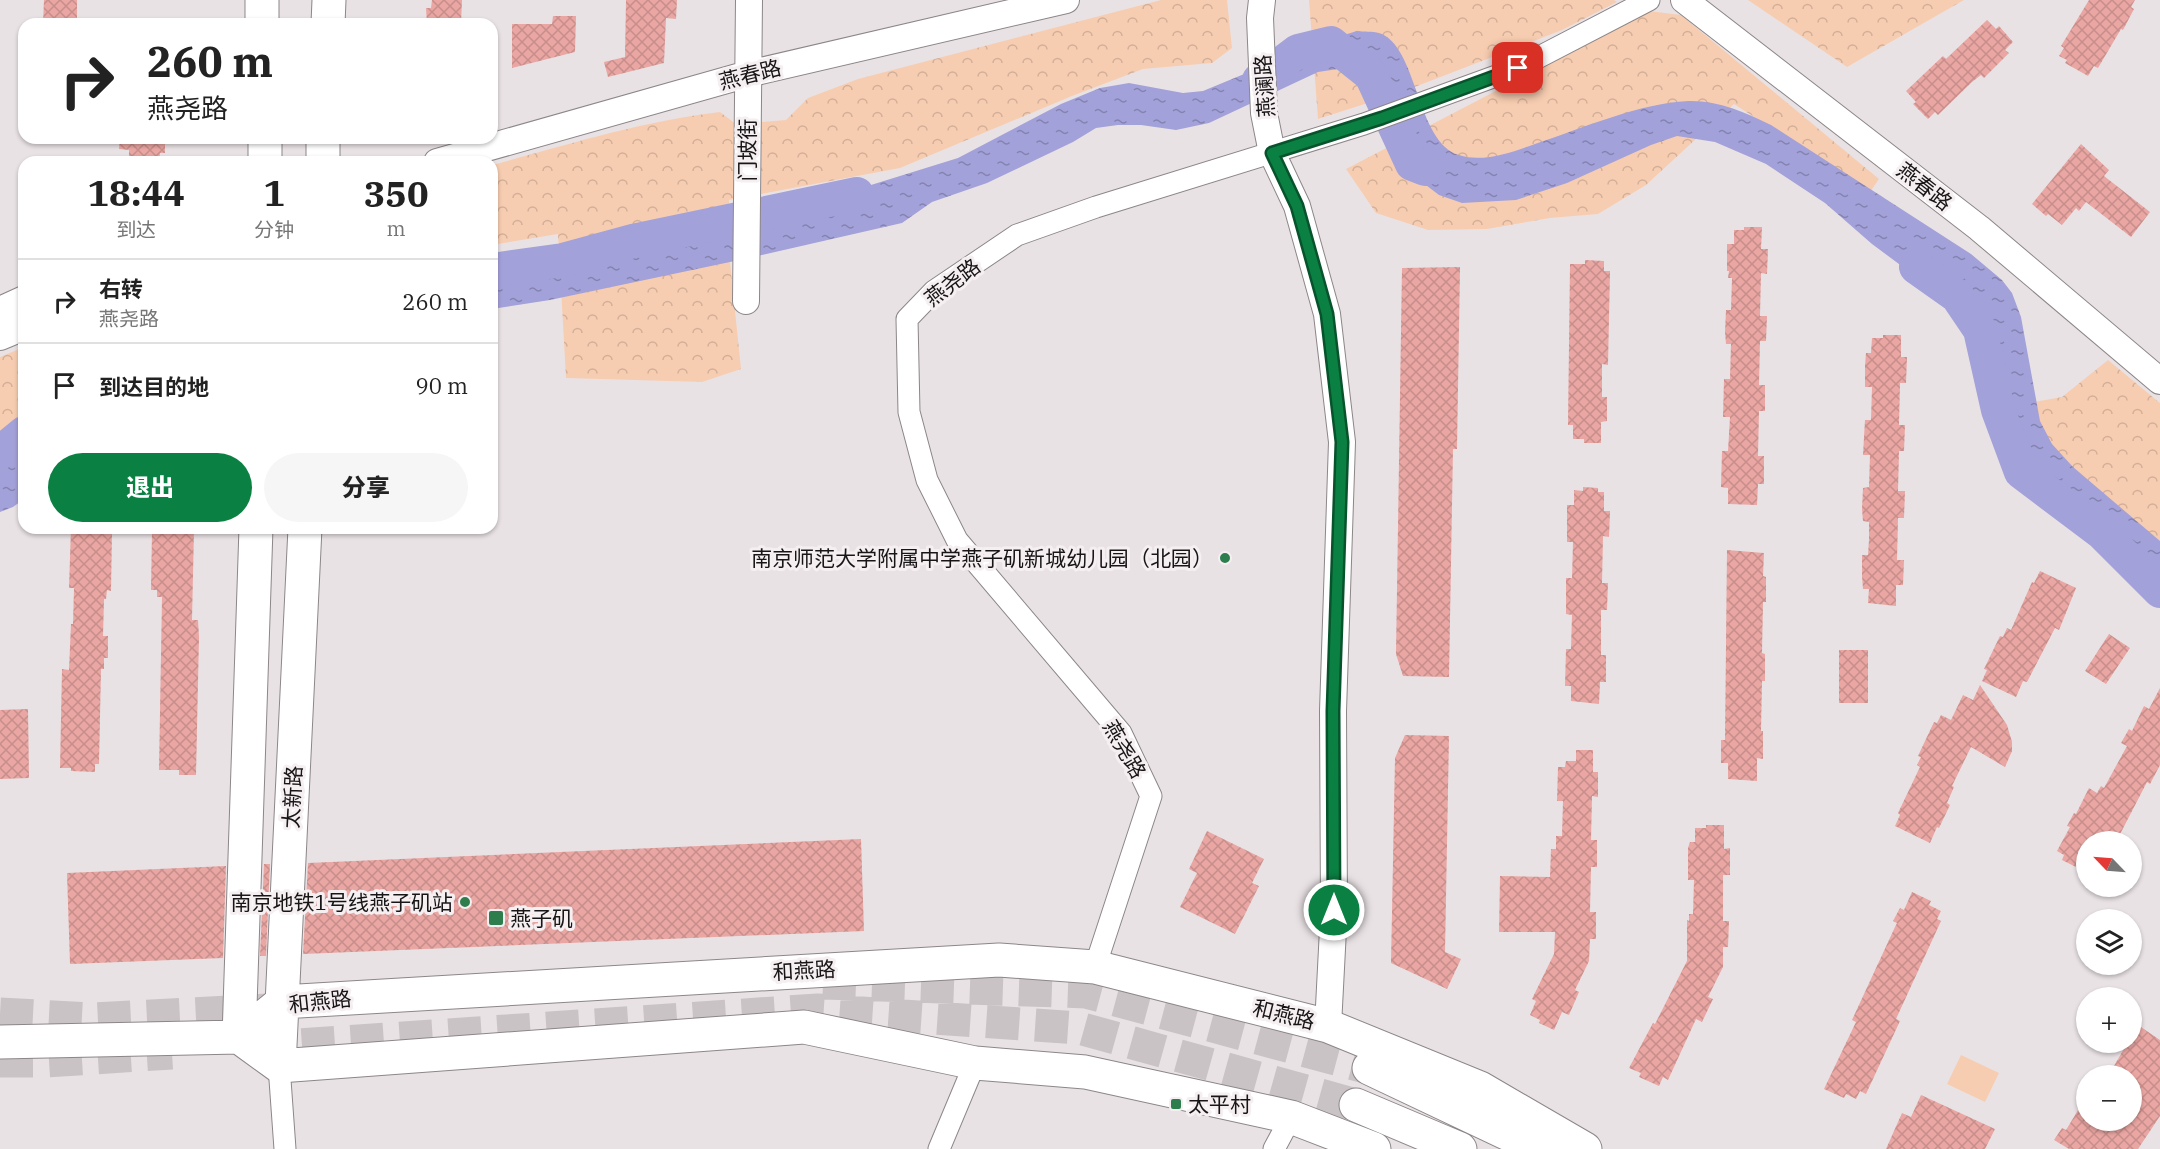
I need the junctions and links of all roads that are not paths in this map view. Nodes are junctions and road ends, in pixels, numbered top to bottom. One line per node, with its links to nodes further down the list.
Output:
1 (262, 0): 8 (main road)
2 (329, 0): 9 (main road)
3 (749, 0): 10 (street, 门坡街)
4 (1066, 0): 10 (street, 燕春路)
5 (1649, 0): 11 (street, 燕尧路)
6 (1684, 0): 18 (street, 燕春路)
7 (1261, 9): 11 (street, 燕澜路)
8 (262, 18)
9 (328, 18)
10 (748, 74): 12 (street, 燕春路); 13 (street, 门坡街)
11 (1272, 153): 21 (street, 燕尧路); 23 (street, 燕澜路)
12 (458, 156)
13 (746, 301)
14 (18, 302): 15 (street)
15 (0, 310)
16 (18, 330): 17 (street)
17 (0, 337)
18 (2160, 381)
19 (256, 534): 24 (main road)
20 (305, 534): 22 (main road, 太新路)
21 (1095, 967): 22 (main road, 和燕路); 23 (main road, 和燕路)
22 (282, 1002): 24 (main road, 和燕路); 27 (main road, 太新路)
23 (1328, 1026): 37 (main road, 和燕路)
24 (239, 1037): 25 (main road); 27 (main road)
25 (0, 1042)
26 (975, 1063): 27 (main road); 30 (main road); 32 (street)
27 (279, 1066): 31 (street)
28 (1369, 1068): 36 (main road)
29 (1356, 1105): 35 (main road)
30 (1291, 1117): 33 (street); 34 (main road)
31 (285, 1149)
32 (939, 1149)
33 (1274, 1149)
34 (1374, 1149)
35 (1460, 1149)
36 (1540, 1149)
37 (1585, 1149)

